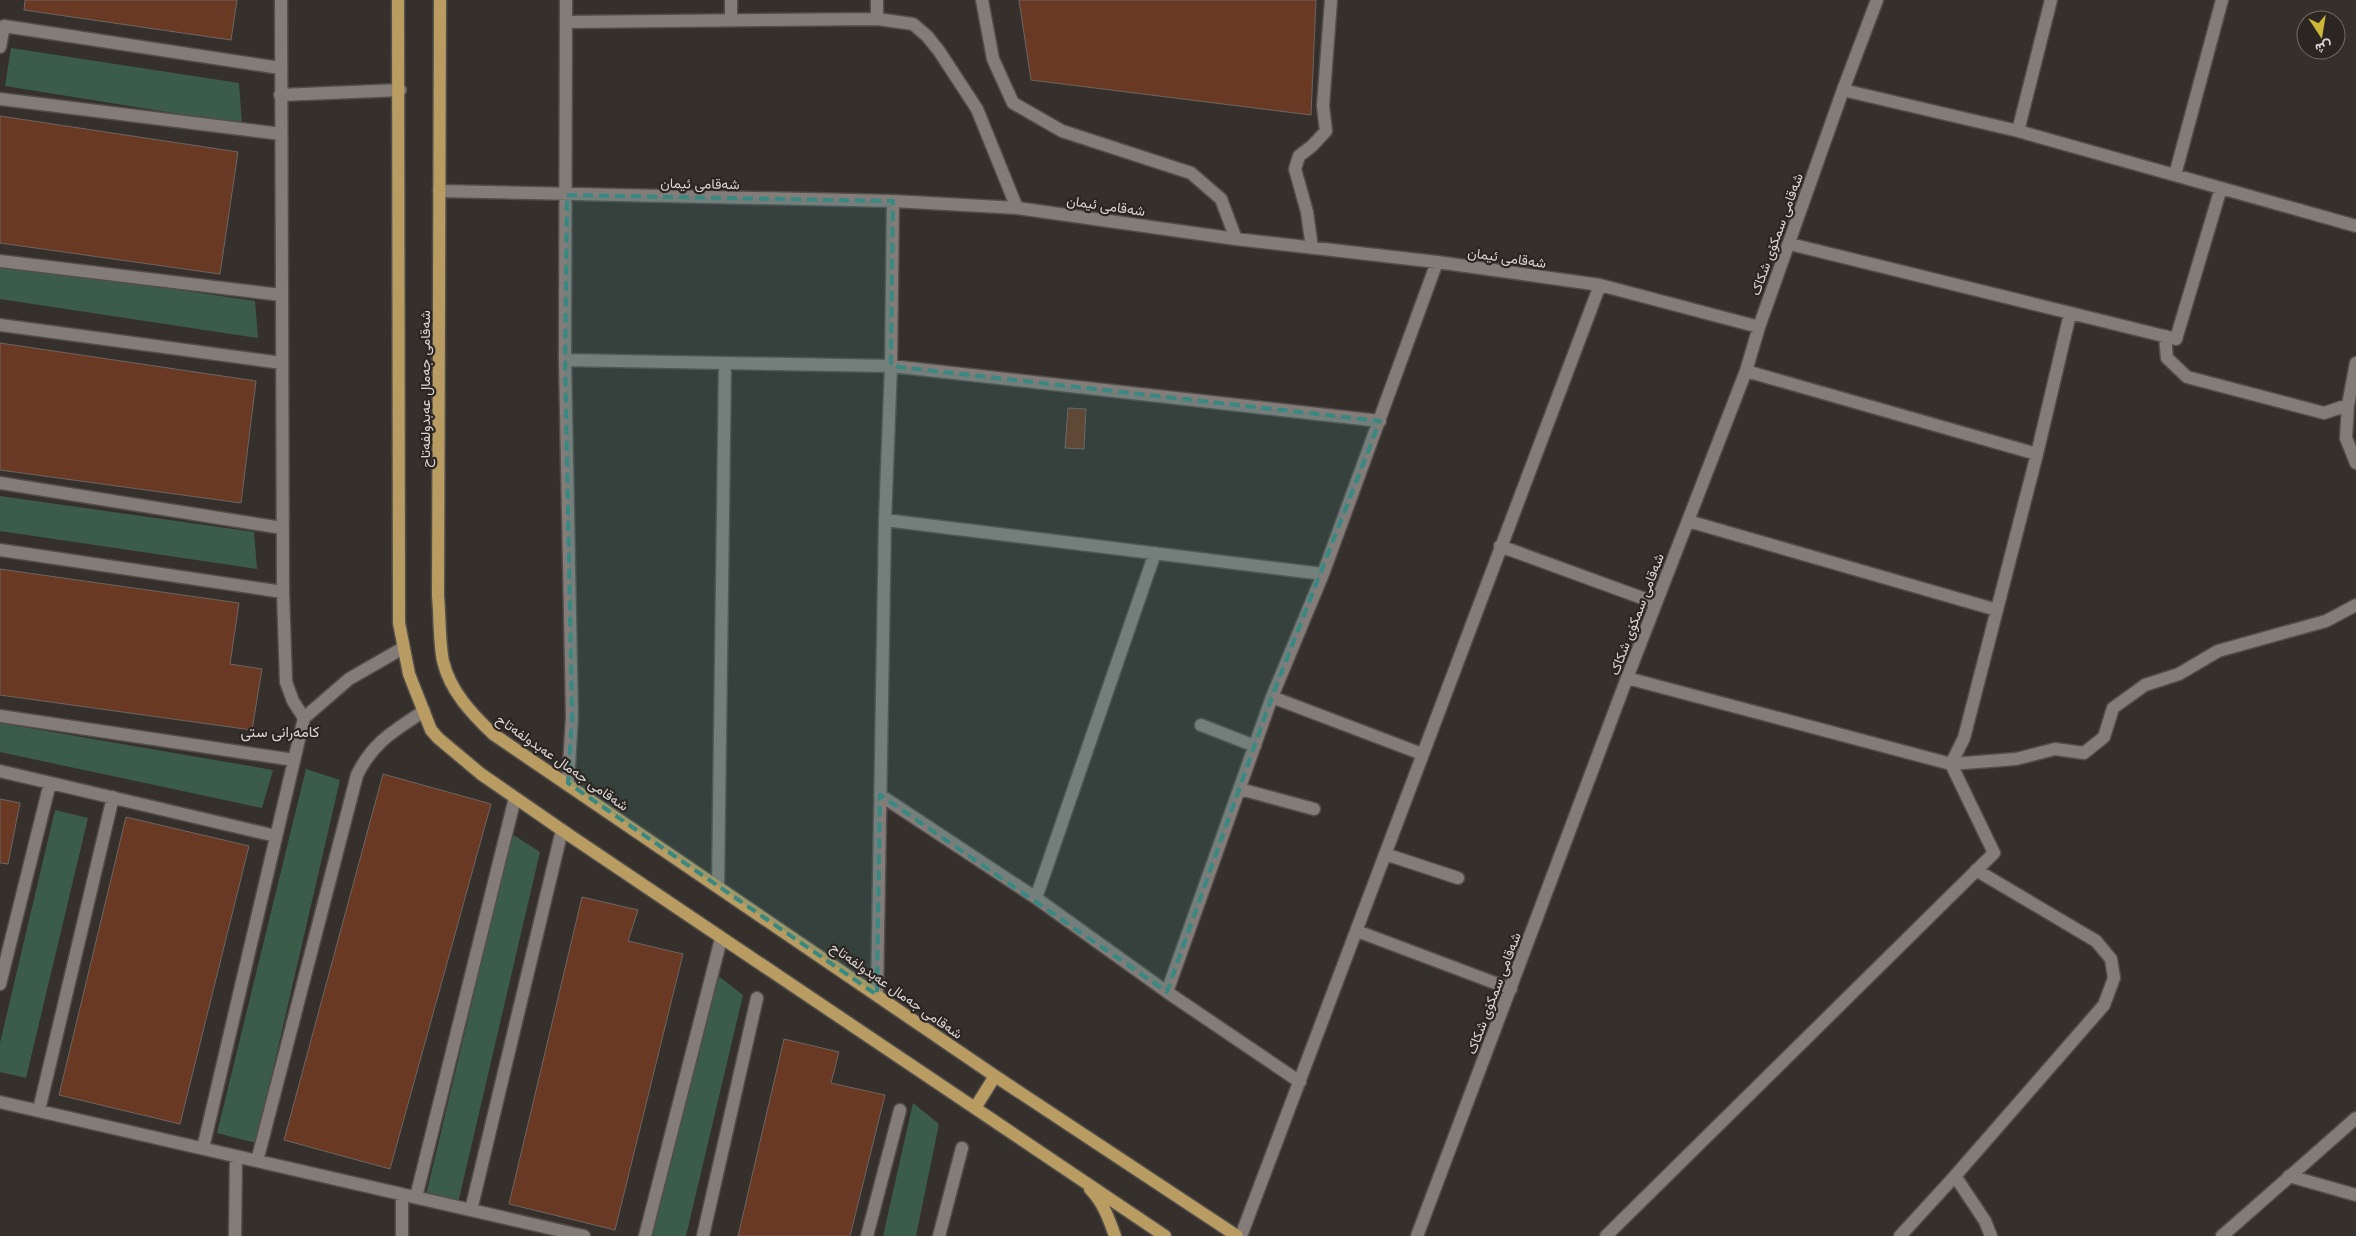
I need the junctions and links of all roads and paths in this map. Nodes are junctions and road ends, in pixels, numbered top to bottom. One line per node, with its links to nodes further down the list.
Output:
1 (281, 0): 16 (street)
2 (398, 0): 17 (main road, شەقامی جەمال عەبدولفەتاح)
3 (440, 0): 25 (main road, شەقامی جەمال عەبدولفەتاح)
4 (566, 0): 14 (street)
5 (730, 0): 12 (street)
6 (877, 0): 13 (street)
7 (982, 0): 30 (street)
8 (1331, 0): 32 (street)
9 (1877, 0): 18 (street, شەقامی سمکۆی شکاک)
10 (2051, 0): 21 (street)
11 (2222, 0): 23 (street)
12 (731, 19): 13 (street); 14 (street)
13 (877, 19): 28 (street)
14 (566, 22): 26 (street)
15 (0, 46): 16 (street)
16 (280, 68): 19 (street)
17 (400, 90): 19 (street); 63 (main road, شەقامی جەمال عەبدولفەتاح)
18 (1843, 90): 21 (street); 31 (street, شەقامی سمکۆی شکاک)
19 (280, 96): 22 (street)
20 (0, 99): 22 (street)
21 (2018, 132): 23 (street)
22 (281, 134): 36 (street)
23 (2175, 175): 24 (street)
24 (2220, 188): 29 (street); 40 (street)
25 (439, 191): 26 (street, شەقامی ئیمان); 76 (main road, شەقامی جەمال عەبدولفەتاح)
26 (567, 195): 27 (street, شەقامی ئیمان); 41 (street)
27 (893, 201): 28 (street, شەقامی ئیمان); 45 (street)
28 (1017, 208): 30 (street, شەقامی ئیمان)
29 (2356, 226)
30 (1236, 239): 32 (street, شەقامی ئیمان)
31 (1790, 244): 37 (street); 39 (street, شەقامی سمکۆی شکاک)
32 (1312, 248): 34 (street, شەقامی ئیمان)
33 (0, 261): 36 (street)
34 (1437, 262): 35 (street, شەقامی ئیمان); 48 (street)
35 (1600, 285): 39 (street, شەقامی ئیمان); 55 (street)
36 (281, 295): 42 (street)
37 (2070, 314): 40 (street); 49 (street)
38 (0, 325): 42 (street)
39 (1759, 327): 46 (street, شەقامی سمکۆی شکاک)
40 (2165, 336): 47 (street)
41 (565, 360): 43 (street); 76 (street)
42 (282, 363): 54 (street)
43 (725, 363): 45 (street); 87 (street)
44 (2356, 363): 47 (street)
45 (891, 366): 48 (street); 52 (street)
46 (1746, 371): 49 (street); 53 (street, شەقامی سمکۆی شکاک)
47 (2348, 405): 50 (street)
48 (1380, 421): 58 (street)
49 (2037, 454): 62 (street)
50 (2356, 463)
51 (0, 483): 54 (street)
52 (885, 520): 57 (street); 78 (street)
53 (1688, 521): 60 (street, شەقامی سمکۆی شکاک); 62 (street)
54 (282, 528): 59 (street)
55 (1500, 546): 60 (street); 71 (street)
56 (0, 550): 59 (street)
57 (1155, 553): 58 (street); 88 (street)
58 (1323, 574): 65 (street)
59 (283, 592): 68 (street)
60 (1656, 603): 64 (street, شەقامی سمکۆی شکاک)
61 (2356, 605): 73 (street)
62 (1997, 610): 73 (street)
63 (403, 648): 66 (main road, شەقامی جەمال عەبدولفەتاح); 68 (street)
64 (1627, 678): 73 (street); 92 (street, شەقامی سمکۆی شکاک)
65 (1272, 697): 70 (street); 71 (street)
66 (424, 711): 80 (main road, شەقامی جەمال عەبدولفەتاح); 106 (street)
67 (0, 716): 72 (street)
68 (304, 718): 72 (street)
69 (1201, 725): 70 (street)
70 (1255, 746): 77 (street)
71 (1422, 754): 84 (street)
72 (294, 760): 83 (street)
73 (1951, 764): 85 (street)
74 (0, 771): 75 (street)
75 (50, 783): 79 (street); 91 (street)
76 (568, 783): 87 (main road, شەقامی جەمال عەبدولفەتاح)
77 (1240, 789): 81 (street); 93 (street)
78 (880, 795): 88 (street); 94 (street)
79 (113, 797): 83 (street); 100 (street)
80 (515, 798): 82 (main road, شەقامی جەمال عەبدولفەتاح); 112 (street)
81 (1314, 809)
82 (562, 830): 90 (main road, شەقامی جەمال عەبدولفەتاح); 113 (street)
83 (276, 836): 103 (street)
84 (1385, 854): 86 (street); 89 (street)
85 (1976, 870): 108 (street); 126 (street)
86 (1458, 878)
87 (718, 886): 94 (main road, شەقامی جەمال عەبدولفەتاح)
88 (1036, 898): 93 (street)
89 (1356, 931): 92 (street); 97 (street)
90 (721, 939): 99 (main road, شەقامی جەمال عەبدولفەتاح); 117 (street)
91 (0, 984)
92 (1511, 989): 125 (street, شەقامی سمکۆی شکاک)
93 (1168, 992): 97 (street)
94 (877, 995): 96 (main road, شەقامی جەمال عەبدولفەتاح)
95 (757, 998): 118 (street)
96 (995, 1076): 99 (main road); 123 (main road, شەقامی جەمال عەبدولفەتاح)
97 (1300, 1082): 124 (street)
98 (0, 1102): 100 (street)
99 (975, 1108): 107 (main road, شەقامی جەمال عەبدولفەتاح)
100 (39, 1110): 103 (street)
101 (900, 1110): 119 (street)
102 (2356, 1118): 109 (street)
103 (203, 1148): 105 (street)
104 (962, 1148): 120 (street)
105 (236, 1156): 106 (street); 114 (street)
106 (257, 1161): 110 (street)
107 (1078, 1176): 121 (main road); 122 (main road, شەقامی جەمال عەبدولفەتاح)
108 (1955, 1176): 127 (street); 128 (street)
109 (2289, 1176): 111 (street); 129 (street)
110 (402, 1194): 112 (street); 115 (street)
111 (2356, 1195)
112 (416, 1198): 113 (street)
113 (471, 1210): 116 (street)
114 (235, 1236)
115 (402, 1236)
116 (584, 1236)
117 (645, 1236)
118 (703, 1236)
119 (867, 1236)
120 (939, 1236)
121 (1115, 1236)
122 (1165, 1236)
123 (1237, 1236)
124 (1241, 1236)
125 (1417, 1236)
126 (1606, 1236)
127 (1900, 1236)
128 (1991, 1236)
129 (2222, 1236)

